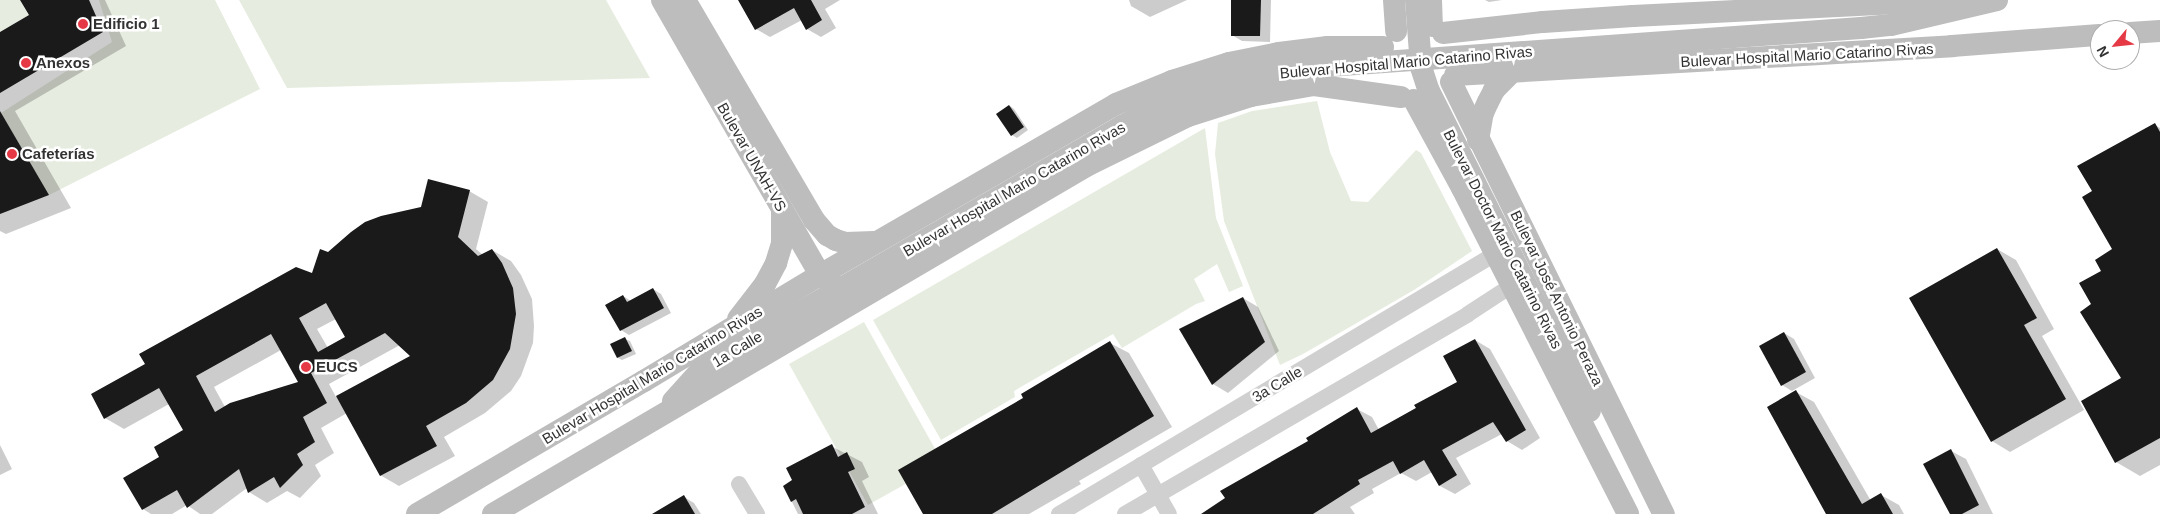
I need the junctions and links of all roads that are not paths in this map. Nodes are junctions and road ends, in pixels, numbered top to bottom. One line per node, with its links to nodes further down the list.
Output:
1 (662, 0): 19 (main road, Bulevar UNAH-VS)
2 (685, 0): 20 (main road, Bulevar UNAH-VS)
3 (1394, 0): 13 (main road)
4 (1416, 0): 32 (main road, Bulevar Doctor Mario Catarino Rivas, bridge)
5 (1430, 0): 9 (main road)
6 (1964, 0): 9 (main road, Bulevar Hospital Mario Catarino Rivas)
7 (1997, 0): 8 (main road)
8 (1892, 25): 14 (main road); 26 (main road, Bulevar Hospital Mario Catarino Rivas, bridge)
9 (1437, 29): 13 (main road); 16 (main road)
10 (2160, 30): 11 (main road)
11 (2140, 32)
12 (2090, 36): 14 (main road, Bulevar Hospital Mario Catarino Rivas)
13 (1389, 39): 17 (main road); 20 (main road, Bulevar Hospital Mario Catarino Rivas)
14 (2019, 41): 15 (main road, Bulevar Hospital Mario Catarino Rivas)
15 (1512, 72): 16 (main road, Bulevar Hospital Mario Catarino Rivas); 18 (main road)
16 (1453, 79): 17 (main road); 18 (main road, Bulevar José Antonio Peraza)
17 (1408, 99): 21 (main road); 25 (main road, Bulevar Hospital Mario Catarino Rivas)
18 (1478, 140): 22 (main road, Bulevar José Antonio Peraza)
19 (781, 208): 23 (main road, Bulevar UNAH-VS); 27 (main road)
20 (878, 242): 23 (main road, Bulevar Hospital Mario Catarino Rivas)
21 (1494, 254): 24 (main road); 31 (street, 3a Calle)
22 (1535, 256): 24 (street); 35 (main road, Bulevar José Antonio Peraza)
23 (820, 275): 25 (main road, Bulevar UNAH-VS); 27 (main road, Bulevar Hospital Mario Catarino Rivas)
24 (1511, 286): 34 (street); 36 (main road)
25 (855, 302): 30 (main road, Bulevar Hospital Mario Catarino Rivas)
26 (774, 327): 28 (main road, 1a Calle)
27 (729, 330): 29 (main road, Bulevar Hospital Mario Catarino Rivas)
28 (700, 371): 29 (main road); 30 (main road)
29 (644, 382): 37 (main road, Bulevar Hospital Mario Catarino Rivas)
30 (663, 413): 38 (main road, Bulevar Hospital Mario Catarino Rivas)
31 (1141, 465): 34 (street); 40 (street, 3a Calle)
32 (1620, 469): 35 (main road); 36 (main road)
33 (739, 484): 39 (street)
34 (1158, 495): 41 (street); 42 (street)
35 (1660, 505)
36 (1628, 513)
37 (417, 514)
38 (493, 514)
39 (757, 514)
40 (1059, 514)
41 (1125, 514)
42 (1169, 514)

